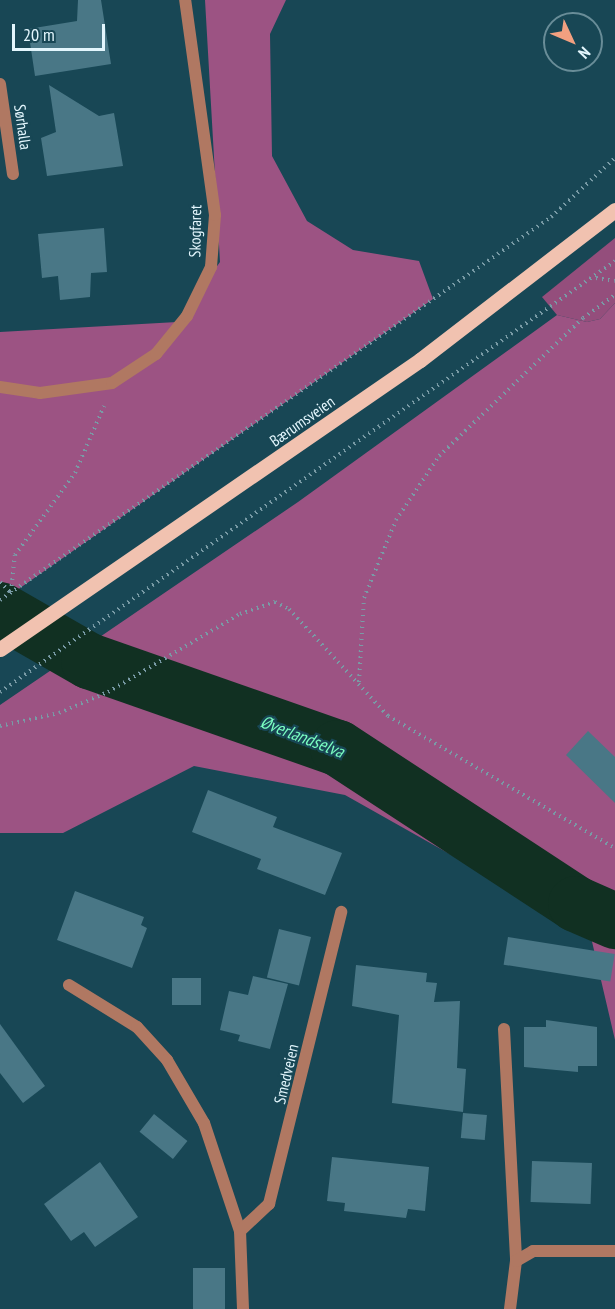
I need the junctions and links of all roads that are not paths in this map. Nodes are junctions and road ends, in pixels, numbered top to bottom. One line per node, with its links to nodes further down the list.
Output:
1 (185, 0): 5 (street, Skogfaret)
2 (0, 84): 3 (street, Sørhalla)
3 (13, 174)
4 (615, 210): 6 (main road, Bærumsveien)
5 (0, 387)
6 (0, 649)
7 (341, 912): 10 (street, Smedveien)
8 (69, 985): 10 (street)
9 (504, 1029): 12 (street)
10 (240, 1231): 13 (street)
11 (615, 1251): 12 (street)
12 (516, 1261): 14 (street)
13 (243, 1309)
14 (510, 1309)

